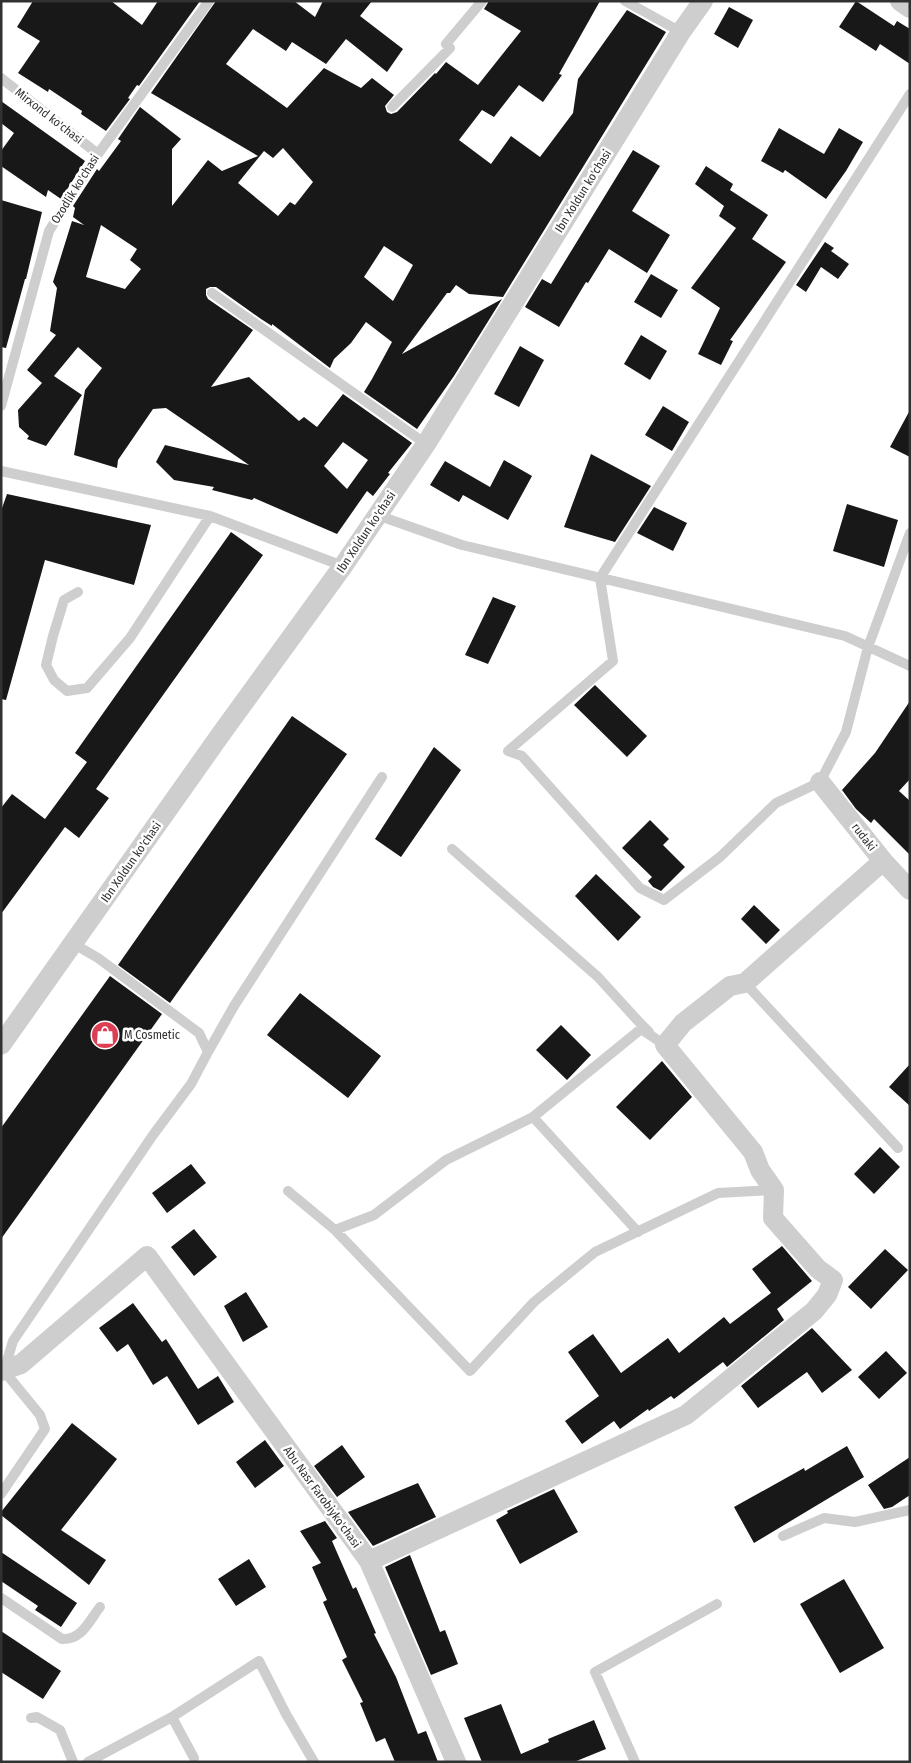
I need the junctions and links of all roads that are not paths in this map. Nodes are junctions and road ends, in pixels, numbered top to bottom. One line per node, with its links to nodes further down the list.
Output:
1 (210, 1): 11 (lane, Ozodlik ko'chasi)
2 (482, 1): 10 (lane)
3 (625, 1): 7 (lane)
4 (703, 1): 7 (street, Ibn Xoldun ko'chasi)
5 (900, 1): 6 (street)
6 (910, 8)
7 (680, 32): 14 (street, Ibn Xoldun ko'chasi)
8 (1, 78): 11 (lane, Mirxond ko'chasi)
9 (910, 94): 20 (lane)
10 (392, 107)
11 (98, 154): 13 (lane, Ozodlik ko'chasi)
12 (212, 293): 14 (lane)
13 (1, 406)
14 (426, 444): 16 (street, Ibn Xoldun ko'chasi)
15 (1, 471): 17 (lane)
16 (377, 515): 19 (street, Ibn Xoldun ko'chasi); 20 (lane)
17 (210, 516): 19 (lane); 21 (lane)
18 (910, 533): 22 (lane)
19 (344, 566): 29 (street, Ibn Xoldun ko'chasi)
20 (600, 578): 22 (lane); 25 (lane)
21 (78, 592)
22 (868, 647): 23 (lane); 25 (lane)
23 (910, 666)
24 (382, 777): 33 (lane)
25 (820, 782): 27 (street, rudaki)
26 (452, 849): 32 (lane)
27 (882, 861): 28 (street, rudaki); 30 (street)
28 (910, 890)
29 (74, 944): 31 (street, Ibn Xoldun ko'chasi); 33 (lane)
30 (745, 983): 32 (street); 35 (lane)
31 (1, 1045)
32 (665, 1046): 34 (lane); 36 (street)
33 (208, 1052): 40 (lane)
34 (533, 1117): 38 (lane); 39 (lane)
35 (898, 1148)
36 (774, 1190): 39 (lane); 44 (street)
37 (288, 1191): 38 (lane)
38 (335, 1230): 39 (lane)
39 (638, 1232)
40 (3, 1371): 41 (lane); 44 (street, Abu Nasr Farobiyko'chasi)
41 (1, 1494)
42 (910, 1510): 43 (lane)
43 (783, 1536)
44 (369, 1561): 54 (street, Abu Nasr Farobiyko'chasi)
45 (1, 1598): 47 (lane)
46 (718, 1604): 55 (lane)
47 (100, 1607)
48 (172, 1717): 50 (lane); 52 (lane); 53 (lane)
49 (31, 1718): 51 (lane)
50 (194, 1758)
51 (73, 1762)
52 (88, 1762)
53 (314, 1762)
54 (456, 1762)
55 (635, 1762)

